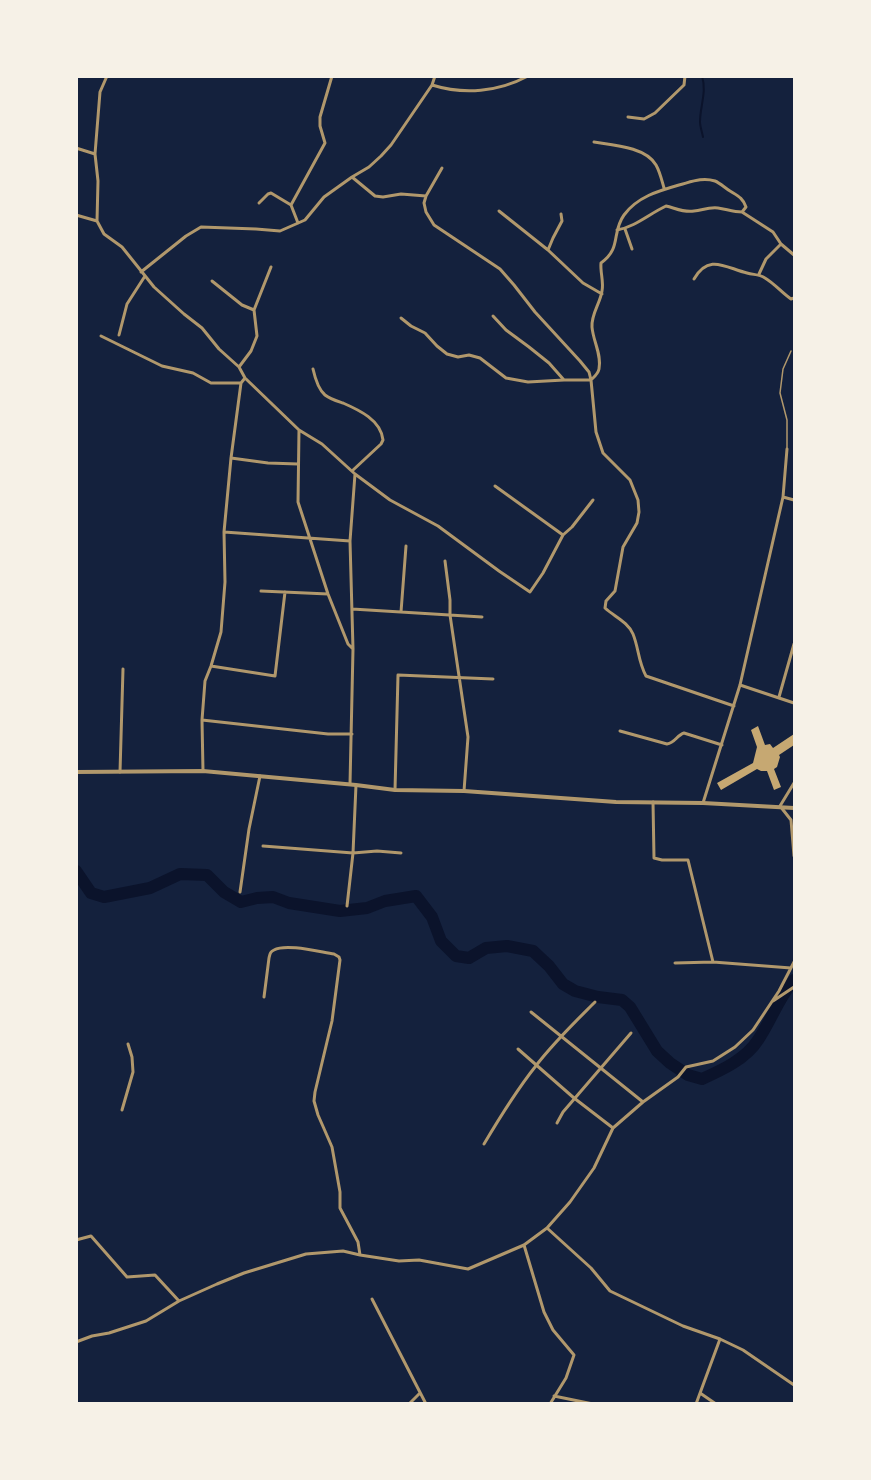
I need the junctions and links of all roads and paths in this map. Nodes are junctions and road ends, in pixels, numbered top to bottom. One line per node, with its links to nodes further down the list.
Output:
1 (107, 76): 10 (street)
2 (332, 76): 16 (street)
3 (435, 76): 6 (street)
4 (528, 76): 6 (street)
5 (685, 76): 7 (street)
6 (432, 85): 12 (street)
7 (628, 117)
8 (594, 142): 13 (street)
9 (76, 148): 10 (street)
10 (95, 154): 21 (street)
11 (442, 168): 14 (street)
12 (352, 177): 14 (street); 22 (street)
13 (664, 188): 18 (street); 24 (street)
14 (426, 196): 47 (street)
15 (259, 203): 16 (street)
16 (291, 205): 22 (street)
17 (499, 211): 27 (street)
18 (741, 212): 23 (street); 25 (street)
19 (561, 214): 27 (street)
20 (76, 215): 21 (street)
21 (97, 221): 30 (street)
22 (298, 223): 30 (street)
23 (625, 229): 24 (street); 26 (street)
24 (617, 230): 35 (street)
25 (781, 244): 28 (street); 31 (street)
26 (632, 249)
27 (548, 250): 35 (street)
28 (795, 255)
29 (271, 267): 37 (street)
30 (141, 272): 32 (street)
31 (759, 274): 33 (street); 36 (street)
32 (145, 276): 40 (street); 43 (street)
33 (694, 279)
34 (212, 282): 37 (street)
35 (602, 294): 47 (street)
36 (795, 298)
37 (254, 310): 43 (street)
38 (494, 316): 46 (street)
39 (400, 318): 46 (street)
40 (119, 335)
41 (101, 336): 48 (street)
42 (791, 351): 50 (lane)
43 (239, 367): 45 (street)
44 (312, 369): 53 (street)
45 (245, 378): 48 (street); 49 (street)
46 (564, 380): 47 (street)
47 (591, 380): 80 (street)
48 (241, 383): 51 (street)
49 (299, 430): 52 (street); 53 (street)
50 (787, 449): 55 (street)
51 (231, 458): 52 (street); 58 (street)
52 (298, 464): 60 (street)
53 (354, 473): 59 (street); 61 (street)
54 (495, 486): 59 (street)
55 (783, 497): 57 (street); 77 (street)
56 (594, 500): 59 (street)
57 (795, 500)
58 (224, 532): 60 (street); 73 (street)
59 (562, 535)
60 (309, 538): 61 (street); 66 (street)
61 (350, 541): 67 (street)
62 (406, 546): 68 (street)
63 (445, 561): 69 (street)
64 (261, 591): 65 (street)
65 (285, 592): 66 (street); 73 (street)
66 (328, 594): 72 (street)
67 (352, 609): 68 (street); 72 (street)
68 (401, 612): 69 (street)
69 (450, 615): 70 (street); 75 (street)
70 (482, 617)
71 (795, 644): 78 (street)
72 (353, 649): 83 (street)
73 (212, 666): 81 (street)
74 (123, 669): 87 (street)
75 (459, 677): 76 (street); 92 (street); 93 (street)
76 (493, 679)
77 (740, 685): 78 (street); 80 (street)
78 (779, 698): 79 (street)
79 (795, 703)
80 (734, 706): 84 (street)
81 (202, 720): 83 (street); 85 (street)
82 (620, 731): 84 (street)
83 (352, 734): 90 (street)
84 (722, 745): 95 (street)
85 (203, 771): 87 (street); 88 (street)
86 (76, 772): 87 (street)
87 (120, 772)
88 (260, 776): 90 (street); 102 (street)
89 (795, 783): 96 (street)
90 (350, 784): 91 (street)
91 (356, 784): 92 (street); 99 (street)
92 (395, 790): 93 (street)
93 (464, 791): 94 (street)
94 (653, 802): 95 (street); 104 (street)
95 (703, 803): 96 (street)
96 (780, 806): 97 (street); 101 (street)
97 (795, 808)
98 (263, 846): 99 (street)
99 (353, 853): 100 (street); 103 (street)
100 (401, 853)
101 (795, 856)
102 (240, 892)
103 (347, 906)
104 (713, 962): 106 (street); 107 (street)
105 (795, 962): 107 (street)
106 (675, 963)
107 (791, 968): 110 (street)
108 (795, 987): 110 (street)
109 (264, 998): 128 (street)
110 (772, 1001): 120 (street)
111 (595, 1002): 114 (street)
112 (531, 1012): 114 (street)
113 (631, 1033): 118 (street)
114 (561, 1036): 117 (street); 118 (street)
115 (128, 1044): 121 (street)
116 (518, 1049): 117 (street)
117 (536, 1065): 119 (street); 124 (street)
118 (600, 1068): 119 (street); 120 (street)
119 (574, 1098): 122 (street); 123 (street)
120 (643, 1102): 123 (street)
121 (122, 1110)
122 (557, 1123)
123 (613, 1128): 125 (street)
124 (484, 1143)
125 (547, 1228): 127 (street); 131 (street)
126 (76, 1240): 130 (street)
127 (524, 1245): 128 (street); 136 (street)
128 (360, 1256): 130 (street)
129 (372, 1299): 134 (street)
130 (179, 1301): 132 (street)
131 (720, 1339): 133 (street); 135 (street)
132 (76, 1342)
133 (795, 1385)
134 (420, 1393): 137 (street); 138 (street)
135 (700, 1393): 141 (street); 142 (street)
136 (554, 1396): 139 (street); 140 (street)
137 (409, 1404)
138 (426, 1404)
139 (550, 1404)
140 (593, 1404)
141 (696, 1404)
142 (716, 1404)

